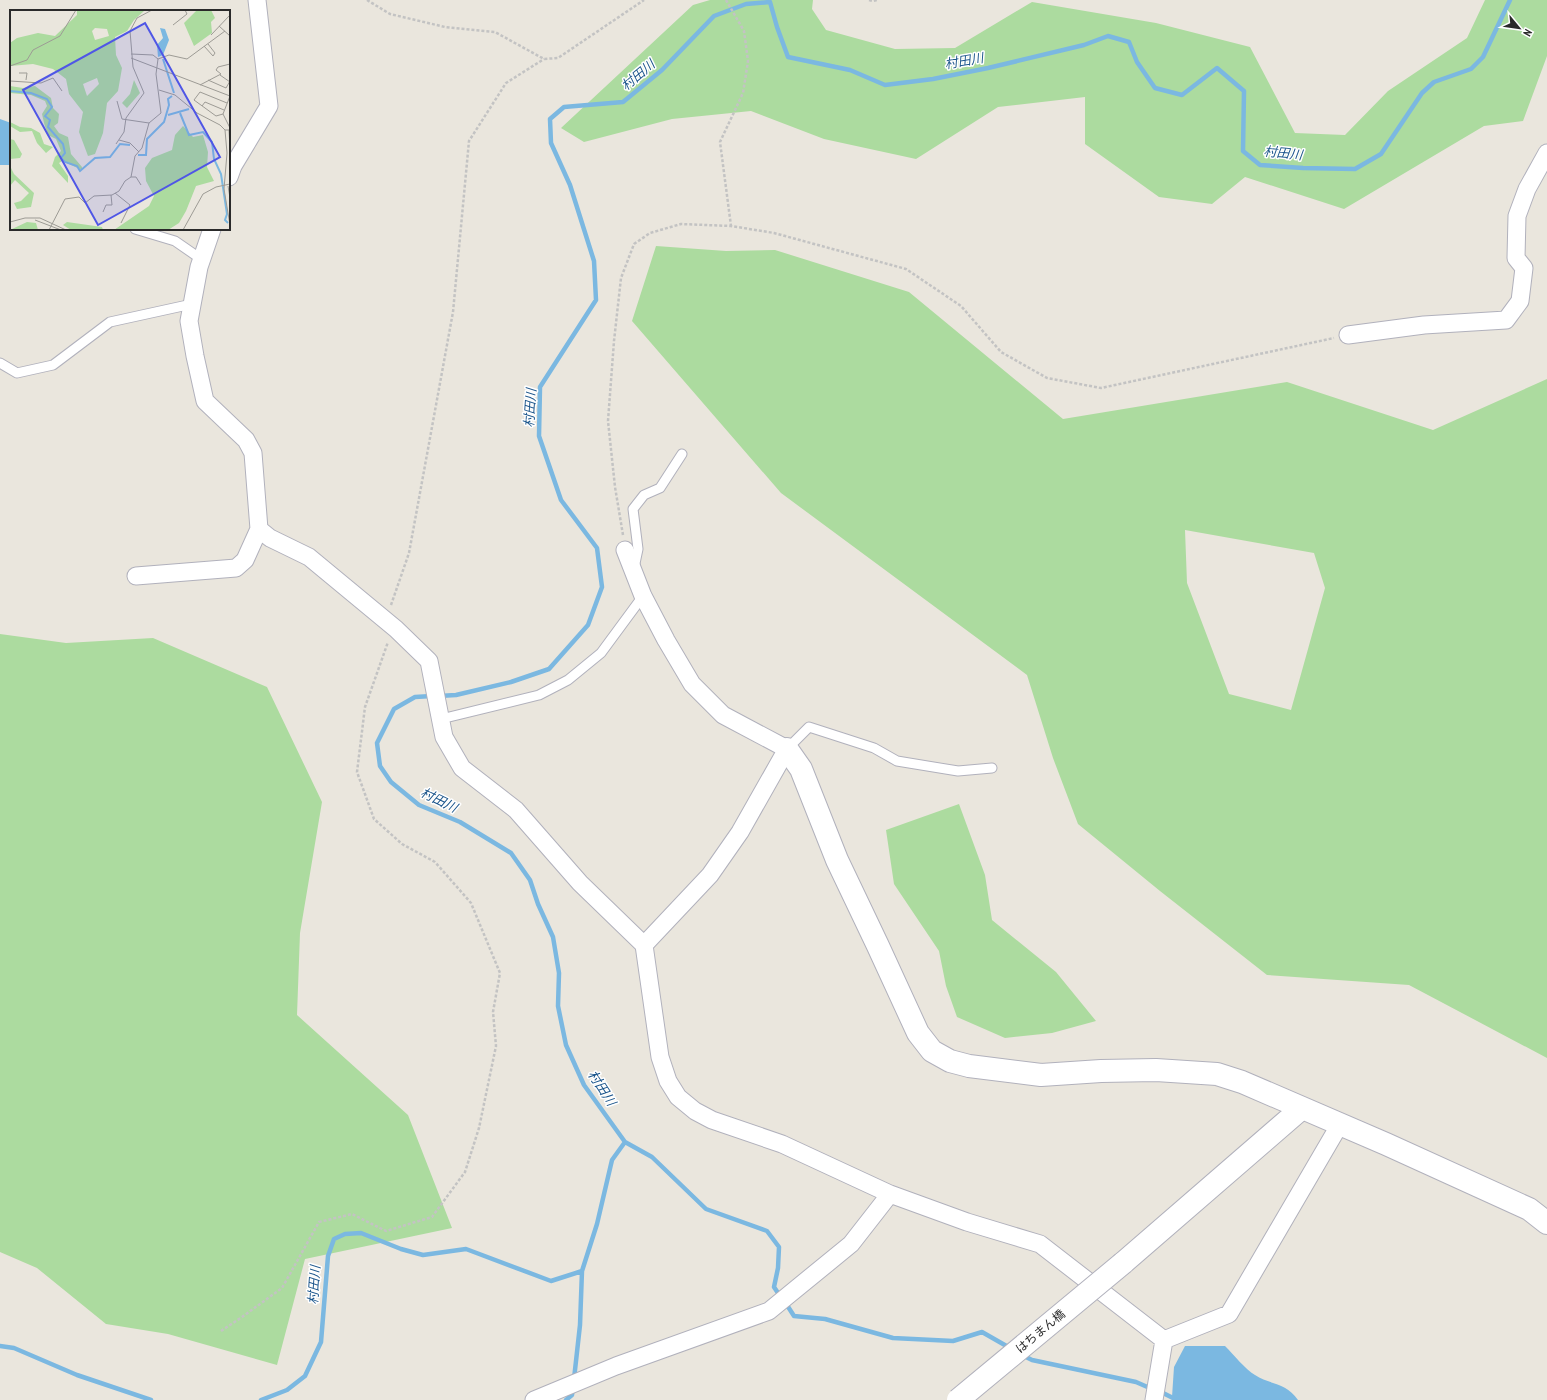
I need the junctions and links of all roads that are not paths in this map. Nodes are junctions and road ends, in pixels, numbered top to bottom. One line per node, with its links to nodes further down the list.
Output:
1 (257, 0): 3 (street)
2 (1547, 153): 8 (street)
3 (230, 175)
4 (138, 230): 6 (lane)
5 (212, 230): 6 (street)
6 (202, 259): 7 (street)
7 (192, 304): 9 (lane); 11 (street)
8 (1348, 335)
9 (0, 363)
10 (682, 454): 13 (lane)
11 (259, 529): 14 (street); 16 (street)
12 (625, 550): 13 (street)
13 (634, 572): 15 (street)
14 (136, 576)
15 (643, 596): 16 (lane); 17 (street)
16 (441, 719): 19 (street)
17 (787, 749): 18 (lane); 19 (street); 20 (street)
18 (992, 768)
19 (644, 945): 22 (street)
20 (1302, 1108): 21 (street); 26 (street, はちまん橋, bridge)
21 (1340, 1124): 23 (street); 24 (street)
22 (890, 1194): 24 (street); 25 (street)
23 (1547, 1223)
24 (1164, 1340): 27 (street)
25 (534, 1400)
26 (958, 1400)
27 (1154, 1400)

